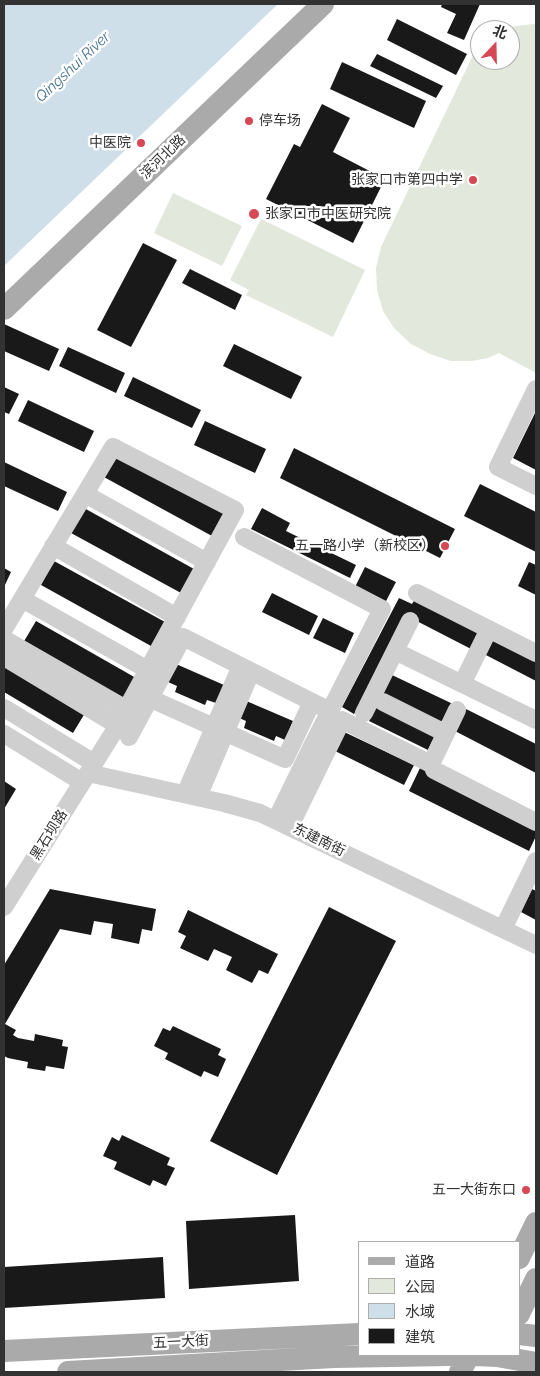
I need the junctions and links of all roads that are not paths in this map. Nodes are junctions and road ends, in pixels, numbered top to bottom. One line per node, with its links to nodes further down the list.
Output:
1 (303, 4): 3 (main road, 滨河北路)
2 (323, 4): 4 (main road, 滨河北路)
3 (4, 289)
4 (4, 309)
5 (536, 389): 6 (street)
6 (536, 486)
7 (85, 494): 9 (street); 10 (street); 10 (street)
8 (244, 537): 30 (street)
9 (53, 546): 12 (street); 13 (street)
10 (207, 562): 13 (street)
11 (417, 593): 16 (street)
12 (22, 599): 15 (street); 22 (street)
13 (177, 617): 22 (street)
14 (410, 621): 18 (street)
15 (4, 628)
16 (489, 629): 19 (street); 23 (street)
17 (4, 639): 28 (street)
18 (395, 650): 23 (street); 31 (street)
19 (536, 653)
20 (4, 657): 34 (street)
21 (246, 669): 24 (street); 25 (street); 33 (street)
22 (148, 670): 28 (street)
23 (462, 684): 32 (street)
24 (150, 698): 33 (street); 34 (street)
25 (312, 702): 30 (street); 33 (street)
26 (383, 702): 35 (street)
27 (4, 708): 38 (street, 东建南街)
28 (126, 709): 34 (street)
29 (457, 710): 35 (street)
30 (330, 711): 41 (street)
31 (364, 713)
32 (536, 720)
33 (220, 730): 39 (street)
34 (123, 731): 38 (street, 黑石坝路)
35 (445, 733): 41 (street)
36 (4, 734): 38 (street, 东建南街)
37 (434, 770): 40 (street)
38 (88, 773): 39 (street, 东建南街); 43 (street, 黑石坝路)
39 (191, 795): 41 (street, 东建南街)
40 (536, 822)
41 (283, 823): 44 (street, 东建南街)
42 (536, 861): 44 (street)
43 (4, 907)
44 (503, 928): 45 (street, 东建南街)
45 (536, 945)
46 (536, 1223): 47 (main road)
47 (520, 1256)
48 (536, 1280): 49 (main road)
49 (520, 1312)
50 (358, 1334): 53 (main road, 五一大街)
51 (520, 1334): 52 (main road)
52 (536, 1336)
53 (4, 1351)
54 (439, 1356): 58 (main road, 五一大街)
55 (468, 1356): 61 (main road)
56 (488, 1359): 57 (main road)
57 (536, 1363)
58 (343, 1365): 59 (main road, 五一大街)
59 (241, 1368): 60 (main road, 五一大街)
60 (68, 1372)
61 (460, 1372)

